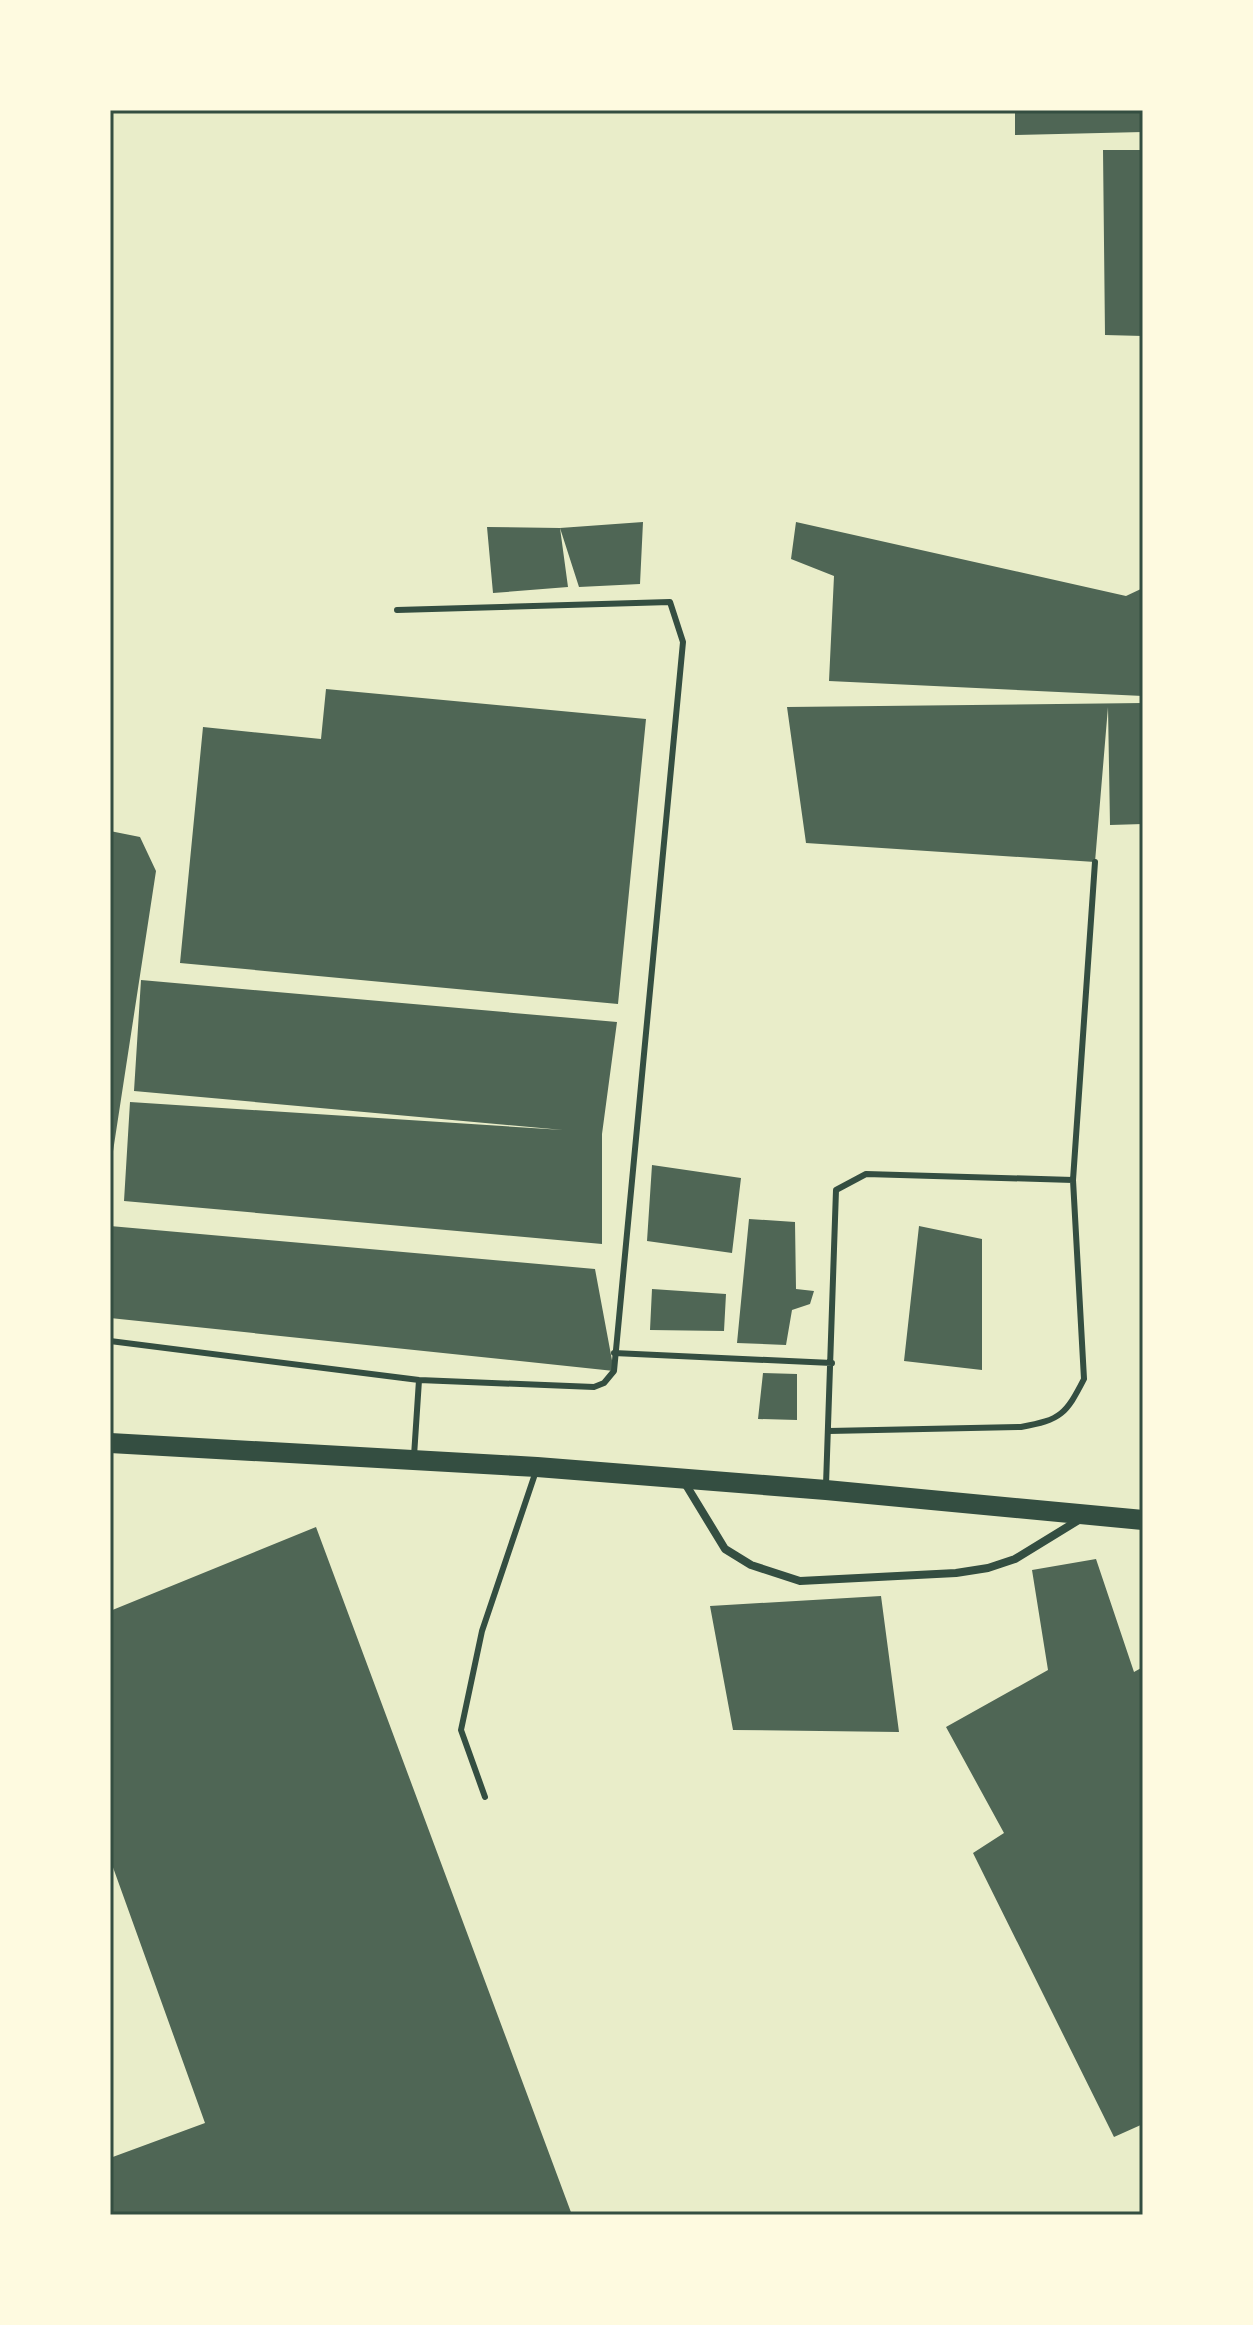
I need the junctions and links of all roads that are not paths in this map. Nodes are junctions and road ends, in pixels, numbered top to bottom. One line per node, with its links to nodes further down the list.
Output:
1 (397, 610): 5 (lane)
2 (1095, 862): 3 (lane)
3 (1073, 1180): 6 (lane); 8 (lane)
4 (110, 1341): 7 (lane)
5 (614, 1353): 6 (lane); 7 (lane)
6 (832, 1363): 8 (lane)
7 (419, 1380): 10 (lane)
8 (829, 1431): 13 (lane)
9 (110, 1443): 10 (main road)
10 (414, 1460): 11 (main road)
11 (537, 1467): 12 (main road); 16 (lane)
12 (683, 1480): 13 (main road); 14 (street)
13 (826, 1490): 14 (main road)
14 (1087, 1515): 15 (main road)
15 (1143, 1520)
16 (485, 1797)

